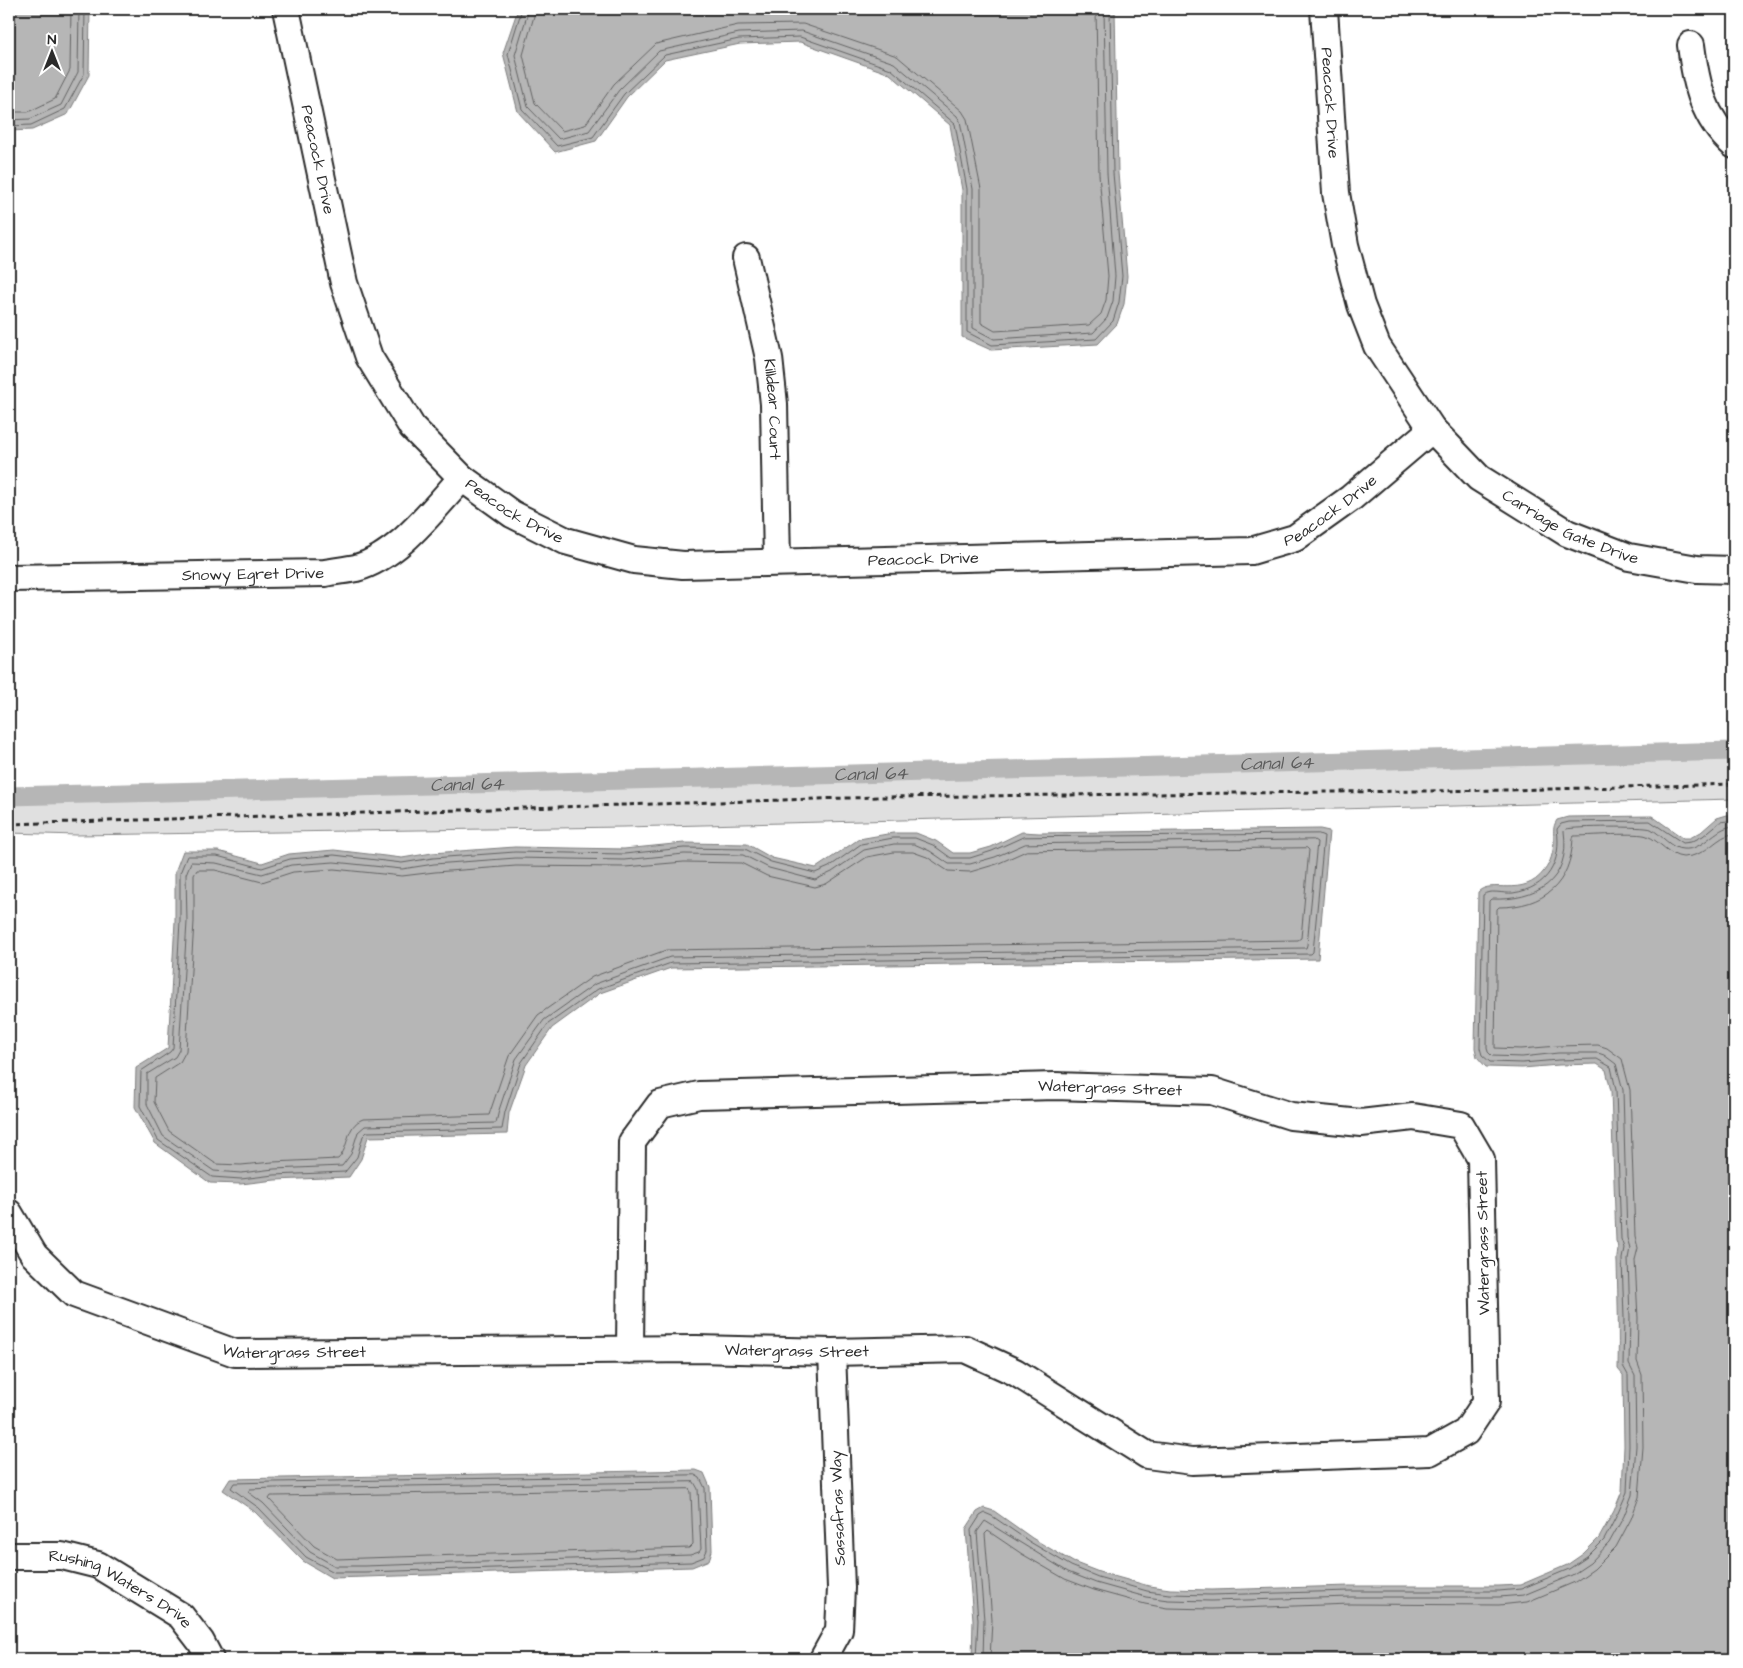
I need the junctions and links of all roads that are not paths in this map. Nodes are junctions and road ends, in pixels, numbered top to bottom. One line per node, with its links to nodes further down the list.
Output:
1 (286, 9): 7 (street, Peacock Drive)
2 (1324, 9): 6 (street, Peacock Drive)
3 (1691, 45): 4 (street)
4 (1734, 145)
5 (746, 258): 8 (street, Killdear Court)
6 (1432, 429): 8 (street, Peacock Drive); 9 (street, Carriage Gate Drive)
7 (462, 478): 8 (street, Peacock Drive); 10 (street, Snowy Egret Drive)
8 (777, 562)
9 (1734, 570)
10 (9, 578)
11 (9, 1212): 12 (street, Watergrass Street)
12 (630, 1350): 13 (street, Watergrass Street); 13 (street, Watergrass Street)
13 (832, 1352): 16 (street, Sassafras Way)
14 (9, 1556): 15 (street, Rushing Waters Drive)
15 (210, 1659)
16 (823, 1659)

